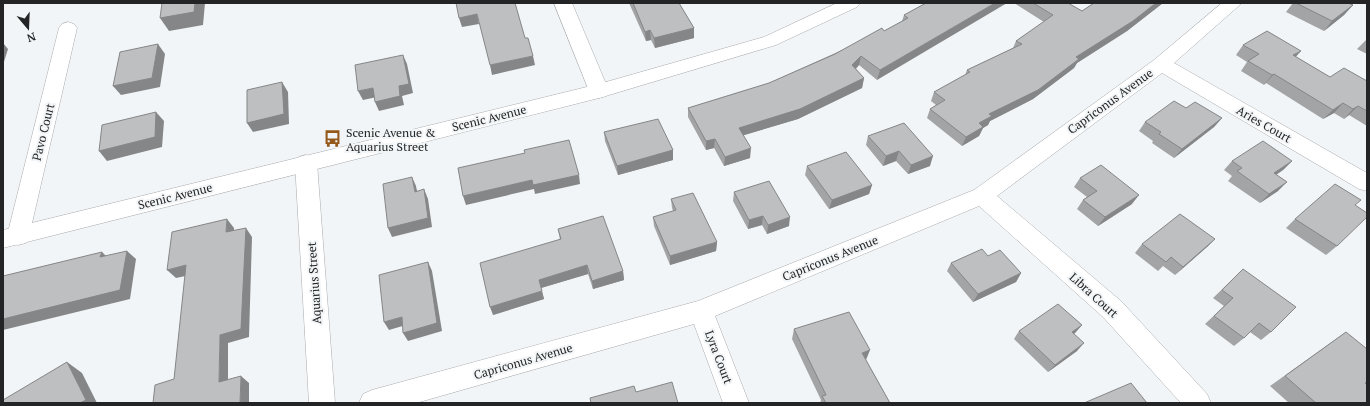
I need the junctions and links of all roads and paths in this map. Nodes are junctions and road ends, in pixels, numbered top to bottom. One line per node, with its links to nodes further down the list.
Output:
1 (563, 3): 6 (street)
2 (851, 3): 6 (street, Scenic Avenue)
3 (1233, 3): 5 (street, Capriconus Avenue)
4 (68, 28): 10 (street, Pavo Court)
5 (1162, 64): 8 (street, Aries Court); 9 (street, Capriconus Avenue)
6 (599, 91): 7 (street, Scenic Avenue)
7 (306, 163): 10 (street, Scenic Avenue); 12 (street, Aquarius Street)
8 (1367, 184)
9 (982, 196): 11 (street, Capriconus Avenue); 15 (street, Libra Court)
10 (10, 237)
11 (701, 311): 13 (street, Capriconus Avenue); 14 (street, Lyra Court)
12 (322, 403)
13 (372, 403)
14 (736, 403)
15 (1198, 403)

